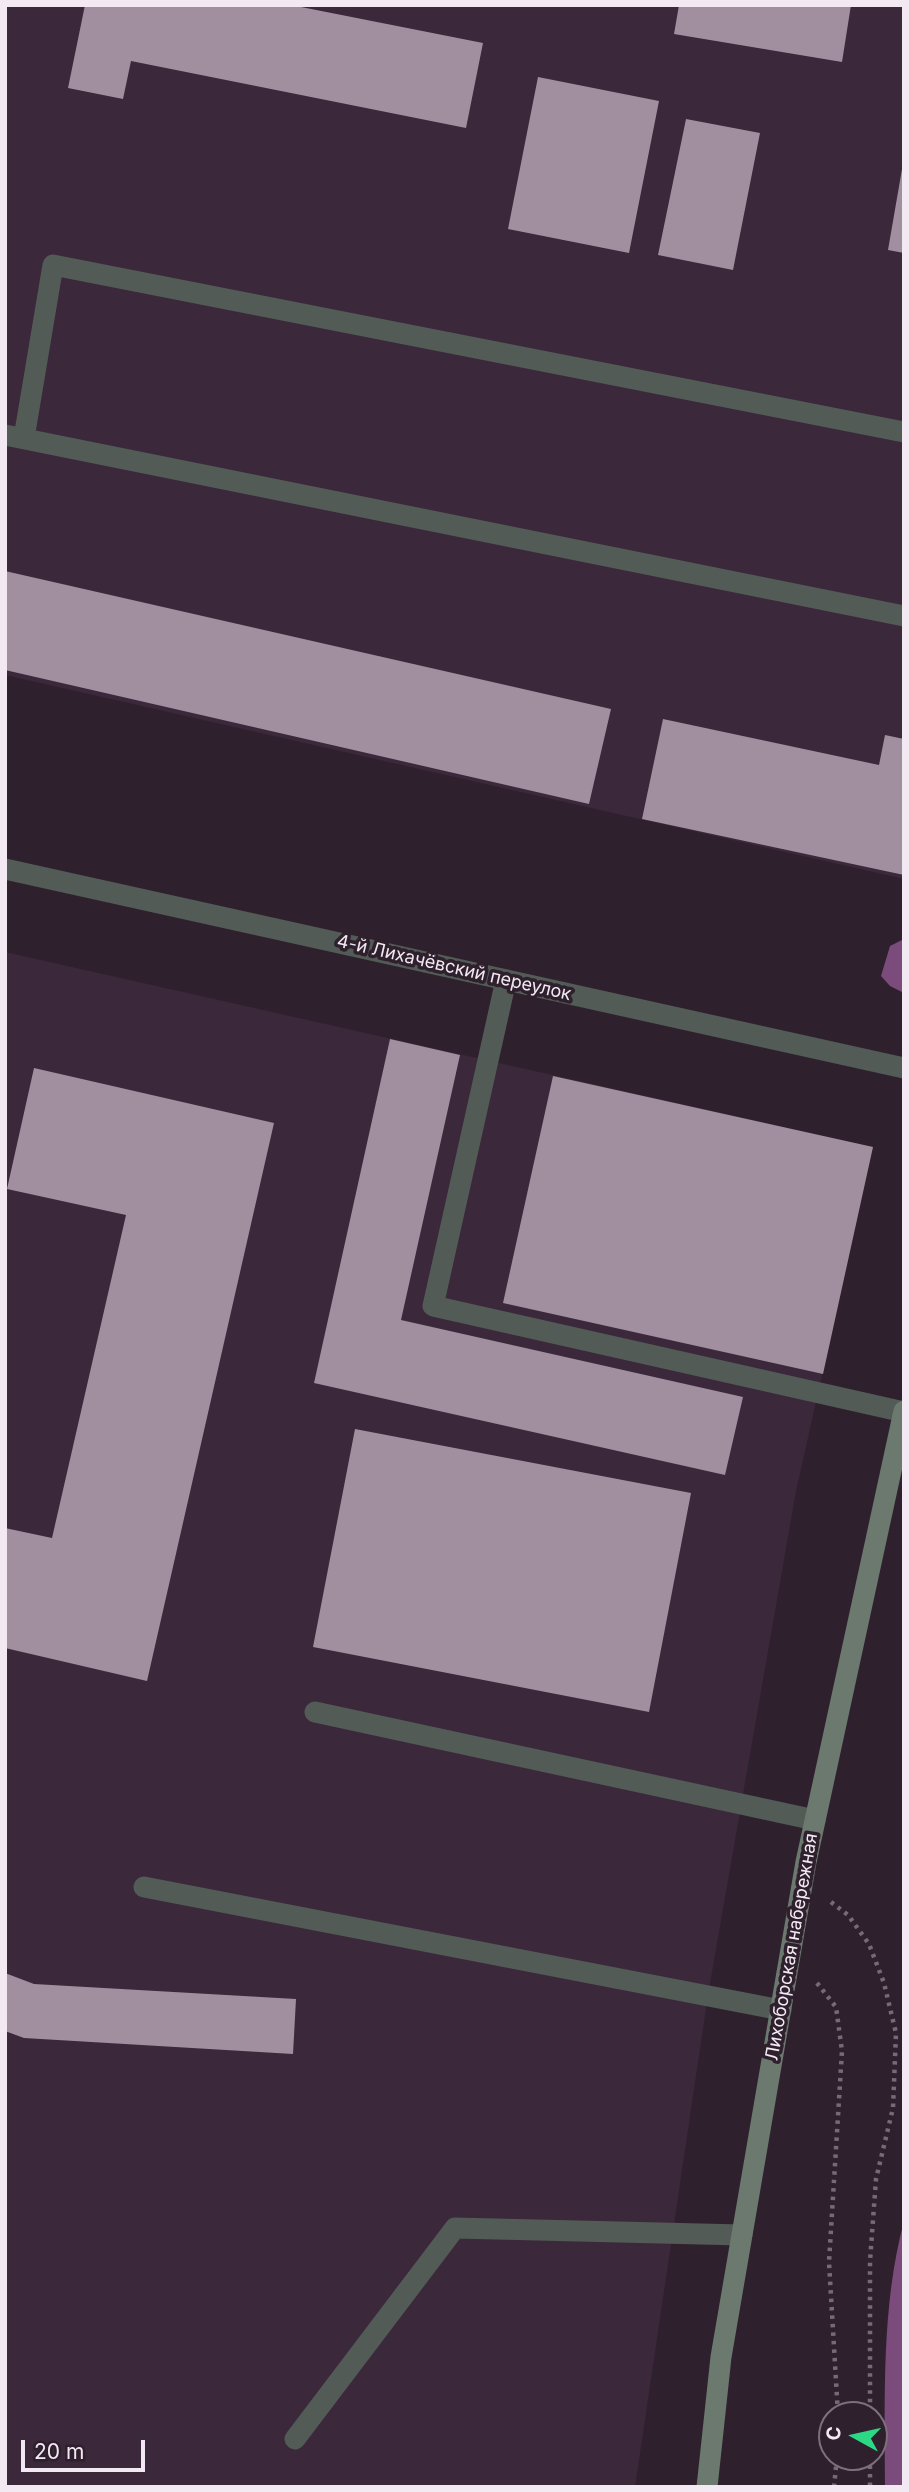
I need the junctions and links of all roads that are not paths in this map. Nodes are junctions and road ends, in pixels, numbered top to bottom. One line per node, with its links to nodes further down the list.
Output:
1 (904, 432): 2 (street)
2 (15, 436): 3 (street)
3 (904, 616)
4 (5, 869): 5 (street, 4-й Лихачёвский переулок)
5 (506, 980): 6 (street, 4-й Лихачёвский переулок); 7 (street)
6 (904, 1068)
7 (904, 1411): 9 (street, Лихоборская набережная)
8 (315, 1712): 9 (street)
9 (815, 1820): 11 (street, Лихоборская набережная)
10 (144, 1887): 11 (street)
11 (781, 2010): 12 (street, Лихоборская набережная)
12 (742, 2235): 13 (street); 14 (street, Лихоборская набережная)
13 (295, 2439)
14 (706, 2487)

